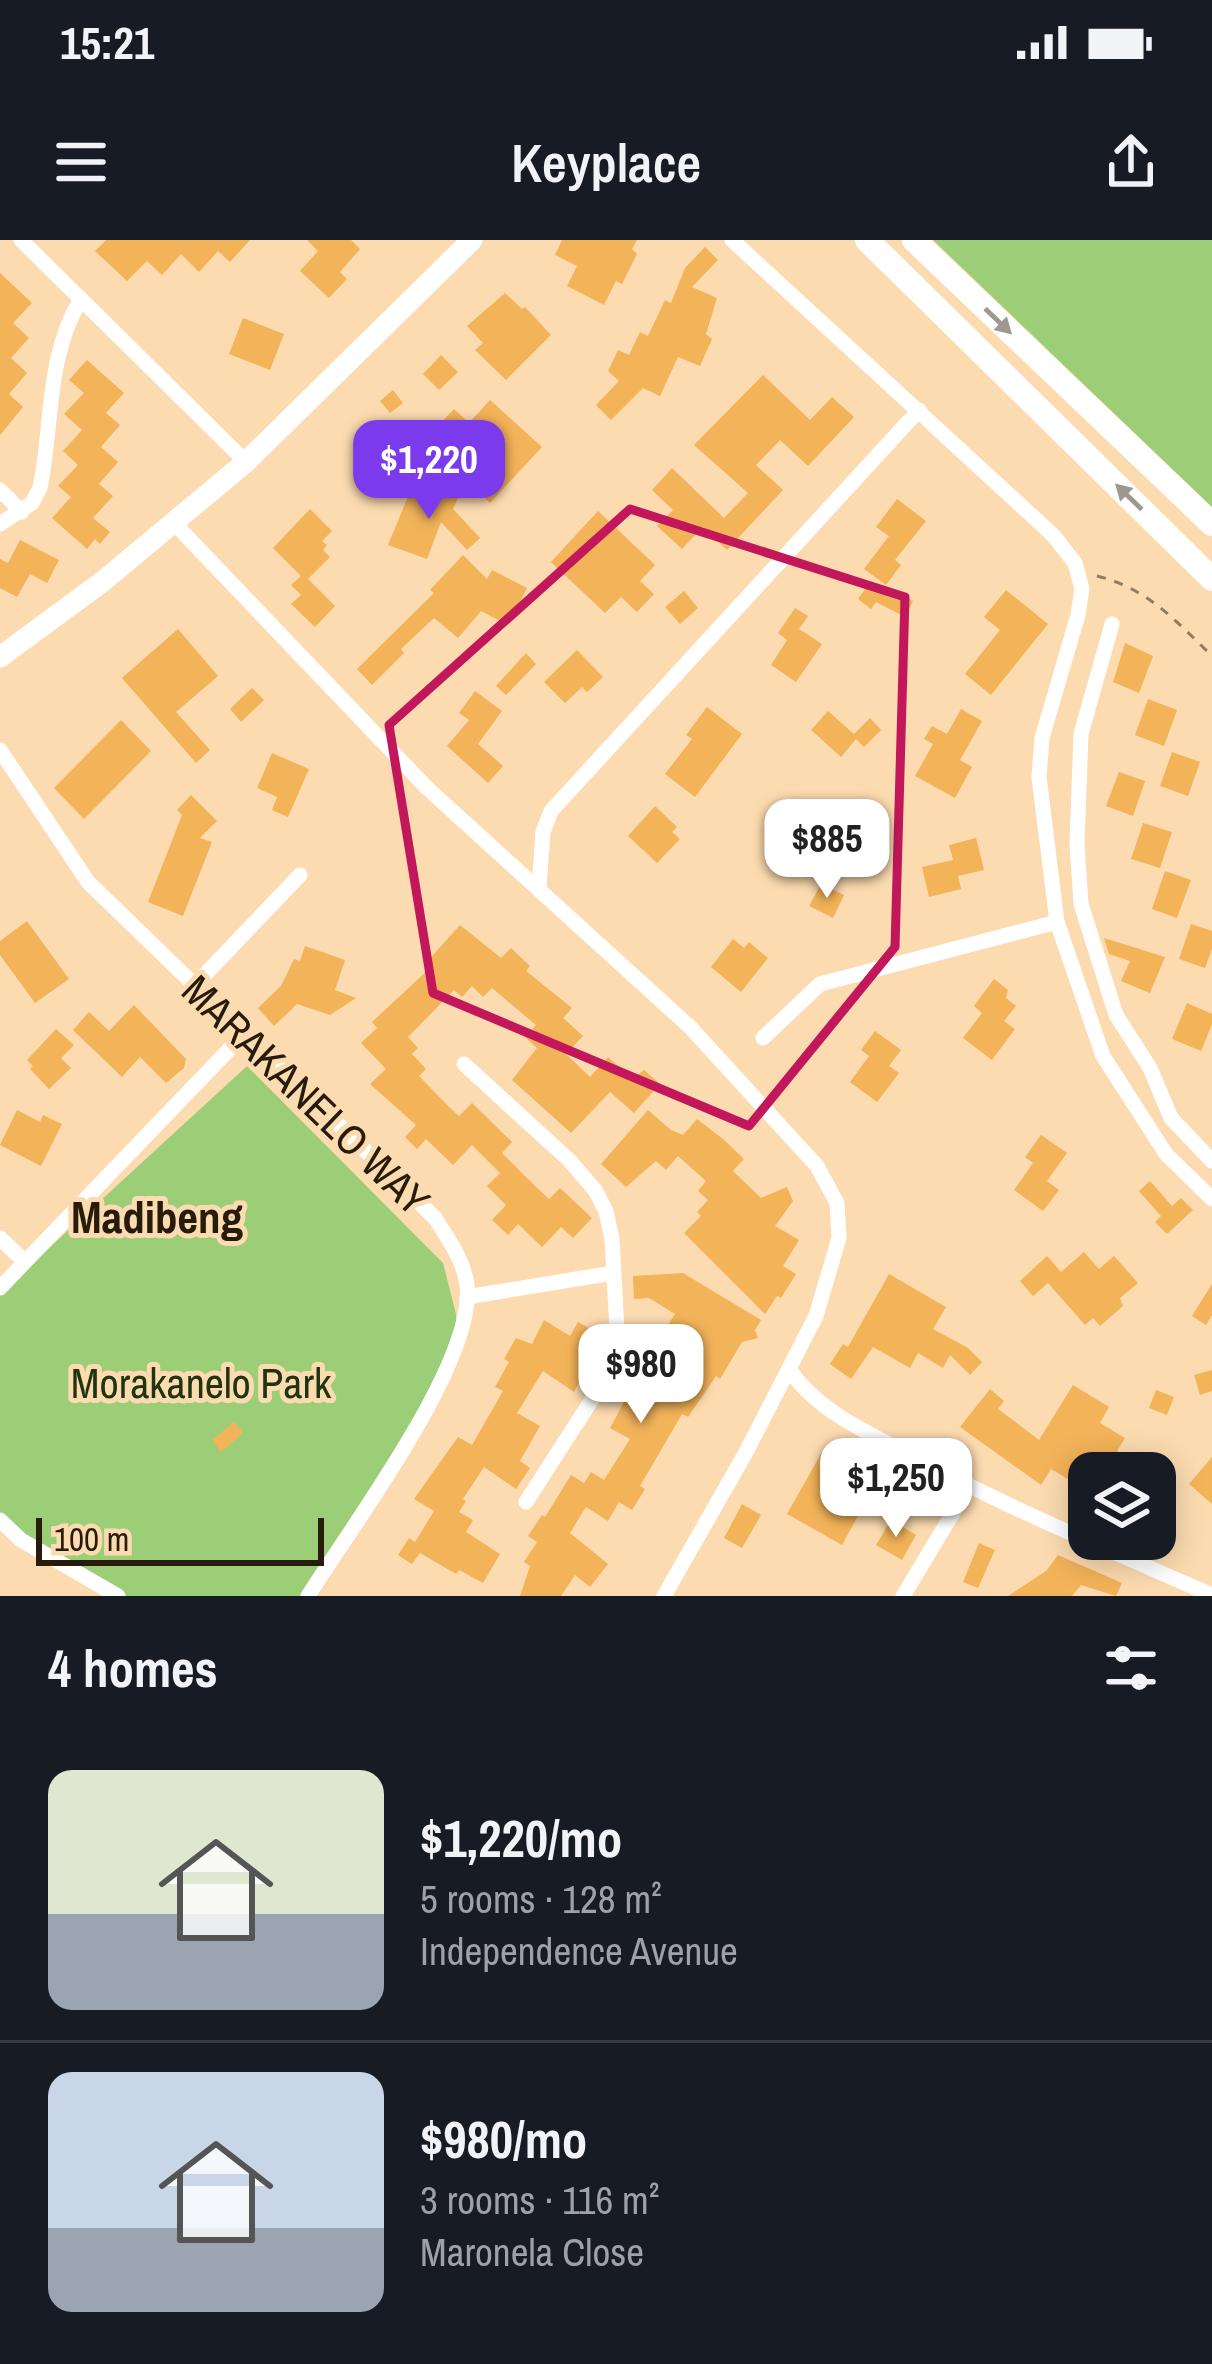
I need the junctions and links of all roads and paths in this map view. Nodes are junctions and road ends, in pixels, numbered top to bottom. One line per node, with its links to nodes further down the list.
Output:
1 (21, 240): 6 (street)
2 (472, 240): 8 (street)
3 (733, 240): 7 (street)
4 (868, 240): 15 (main road, one-way to 4)
5 (914, 240): 13 (main road, one-way to 13)
6 (81, 298): 8 (street); 10 (street)
7 (919, 410): 14 (street); 21 (street)
8 (246, 462): 11 (street)
9 (0, 490): 10 (street)
10 (22, 512): 12 (street)
11 (174, 523): 18 (street); 21 (street)
12 (0, 524)
13 (1212, 524)
14 (1078, 573): 17 (path); 22 (street)
15 (1212, 578)
16 (1112, 624): 27 (street)
17 (1212, 656)
18 (0, 657)
19 (0, 750): 23 (street, MARAKANELO WAY)
20 (300, 875): 23 (street)
21 (539, 886): 34 (street)
22 (1057, 922): 25 (street); 28 (street)
23 (194, 986): 24 (street, MARAKANELO WAY)
24 (245, 1033): 30 (street); 33 (street, MARAKANELO WAY)
25 (763, 1038)
26 (464, 1064): 31 (street)
27 (1212, 1161)
28 (1212, 1199)
29 (0, 1238): 30 (street)
30 (23, 1260): 32 (street)
31 (613, 1274): 33 (street); 36 (street)
32 (0, 1288)
33 (467, 1297): 40 (street, MARAKANELO WAY)
34 (789, 1370): 35 (street); 41 (street)
35 (968, 1488): 38 (street); 42 (street)
36 (526, 1502)
37 (0, 1520): 39 (street)
38 (1212, 1595)
39 (118, 1596)
40 (308, 1596)
41 (664, 1596)
42 (902, 1596)

